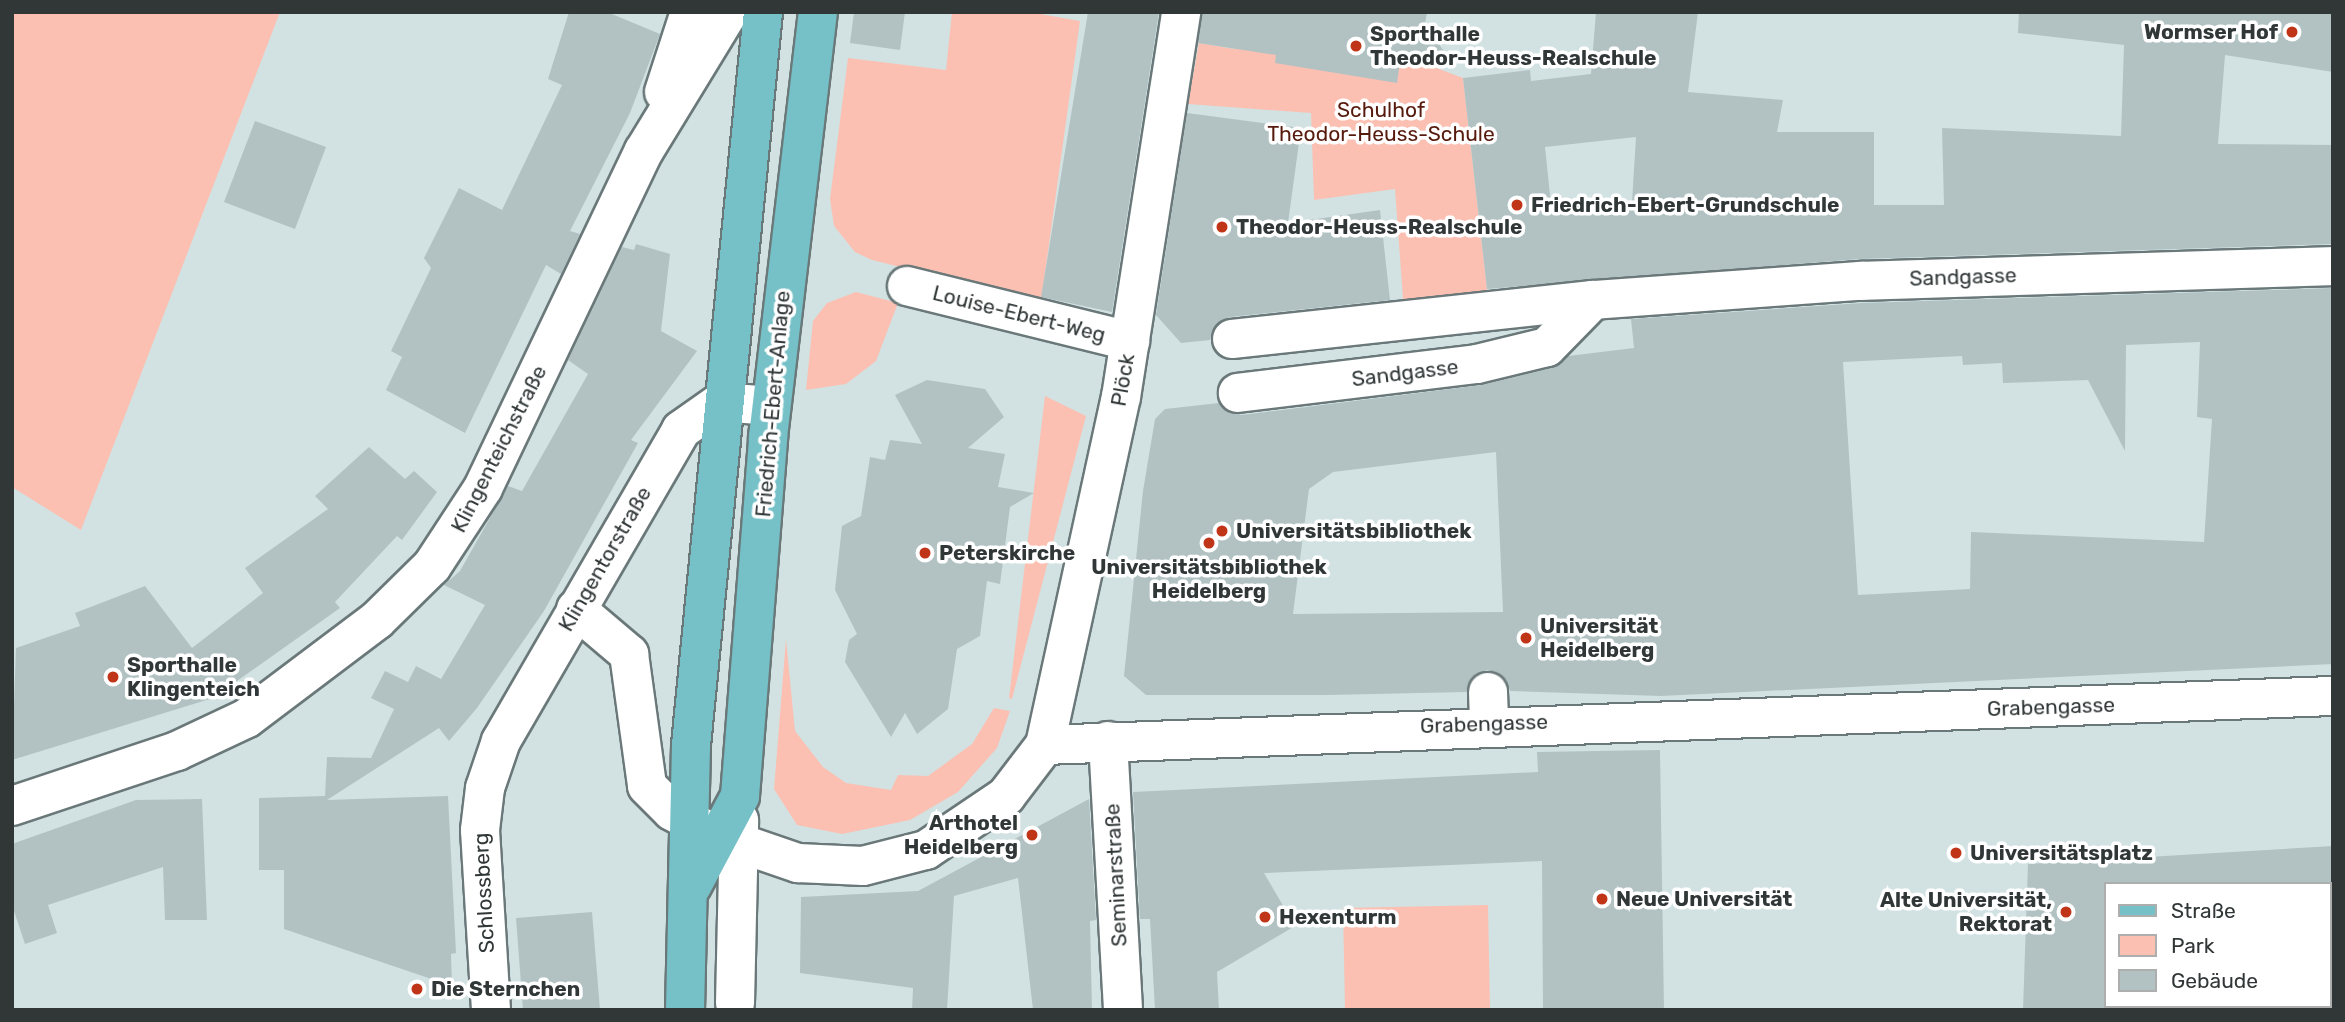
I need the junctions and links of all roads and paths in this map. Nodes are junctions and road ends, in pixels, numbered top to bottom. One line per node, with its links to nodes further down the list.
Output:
1 (690, 12): 6 (street, Klingenteichstraße)
2 (729, 12): 6 (street, Klingenteichstraße)
3 (762, 12): 13 (main road)
4 (818, 12): 14 (main road, Friedrich-Ebert-Anlage)
5 (1181, 12): 11 (street, Plöck)
6 (644, 151): 20 (street, Klingenteichstraße)
7 (2333, 266): 9 (street, Sandgasse)
8 (907, 286): 11 (street, Louise-Ebert-Weg)
9 (1593, 300): 10 (street, Sandgasse); 12 (street, Sandgasse)
10 (1232, 340)
11 (1130, 341): 18 (street, Plöck)
12 (1238, 393)
13 (721, 402): 14 (street); 15 (street, Klingentorstraße); 21 (main road)
14 (771, 406): 21 (main road, Friedrich-Ebert-Anlage)
15 (576, 609): 19 (street, Klingentorstraße); 21 (street)
16 (2333, 696): 17 (street, Grabengasse)
17 (1108, 741): 18 (street, Grabengasse); 25 (street, Seminarstraße)
18 (1045, 745): 21 (street)
19 (487, 778): 23 (street, Schlossberg)
20 (12, 806)
21 (714, 834): 22 (street); 24 (main road, Friedrich-Ebert-Anlage)
22 (735, 1003)
23 (491, 1010)
24 (685, 1010)
25 (1123, 1010)

